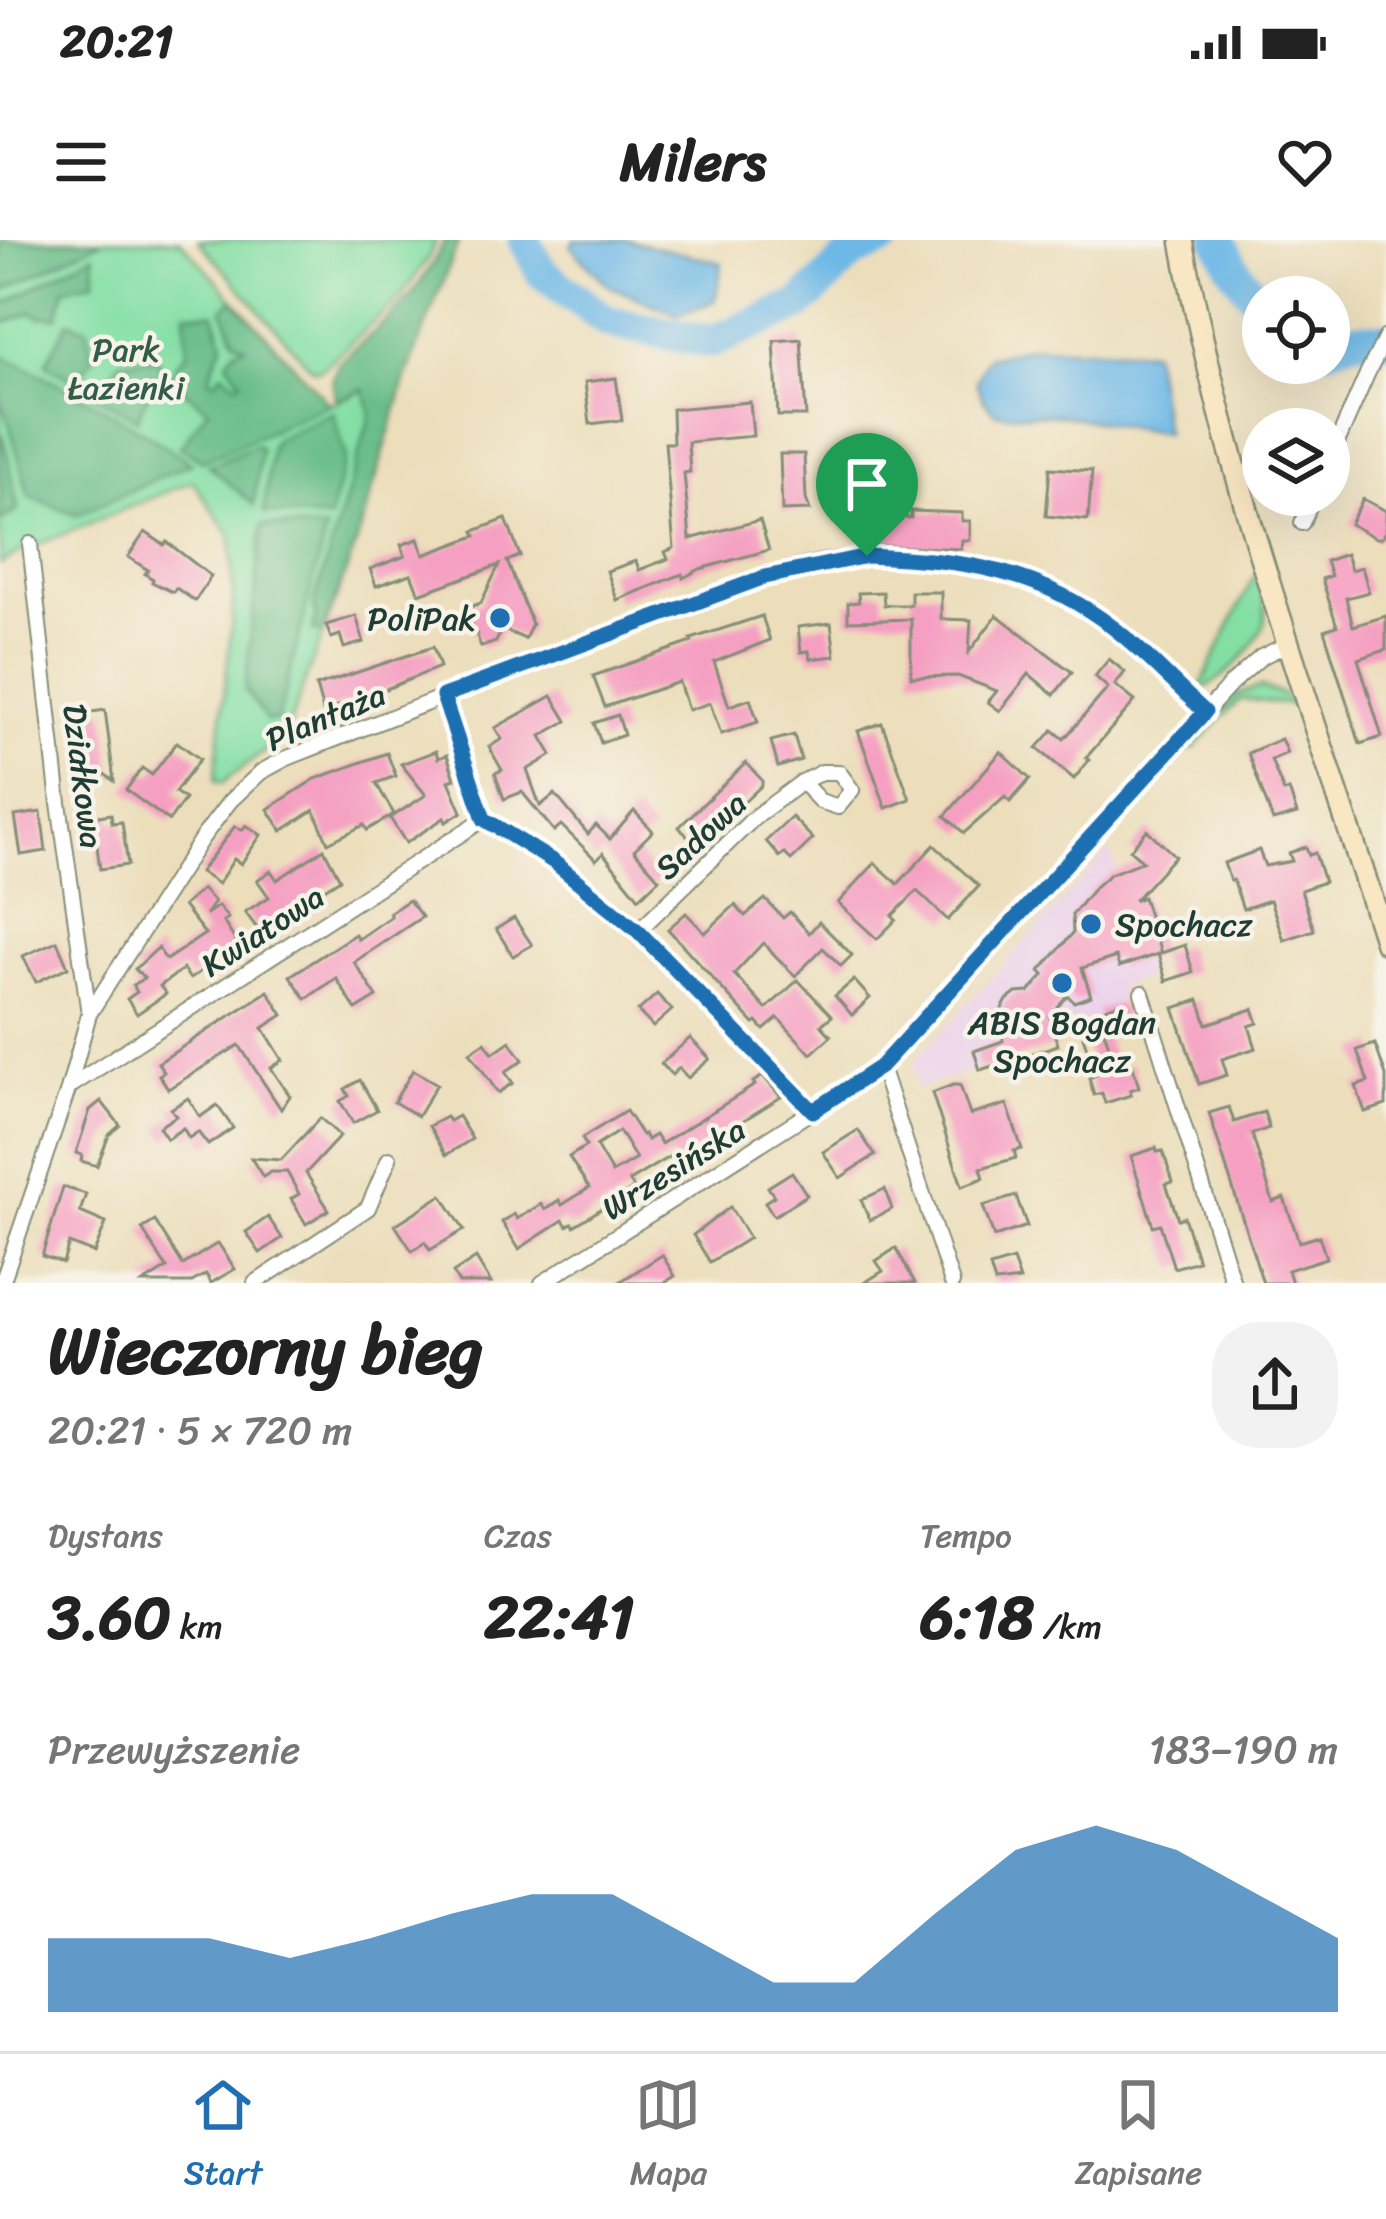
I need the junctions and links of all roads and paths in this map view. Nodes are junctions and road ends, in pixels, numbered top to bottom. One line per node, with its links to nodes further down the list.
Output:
1 (1183, 240): 7 (street)
2 (1386, 337): 3 (street)
3 (1350, 413)
4 (1305, 516): 5 (street)
5 (1302, 523)
6 (30, 544): 15 (street, Działkowa)
7 (1288, 644): 9 (street, Wrzesińska); 13 (street)
8 (443, 696): 9 (street, Plantaża); 11 (street); 15 (street, Plantaża)
9 (1205, 712): 16 (street, Wrzesińska)
10 (802, 782): 12 (street, Sadowa)
11 (484, 819): 12 (street); 17 (street, Kwiatowa)
12 (638, 931): 18 (street)
13 (1386, 943)
14 (1142, 993): 24 (street)
15 (89, 1014): 17 (street, Plantaża)
16 (880, 1067): 18 (street, Wrzesińska); 23 (street)
17 (69, 1087): 20 (street, Plantaża)
18 (813, 1111): 22 (street, Wrzesińska)
19 (389, 1159): 21 (street)
20 (2, 1283)
21 (255, 1283)
22 (542, 1283)
23 (952, 1283)
24 (1233, 1283)

